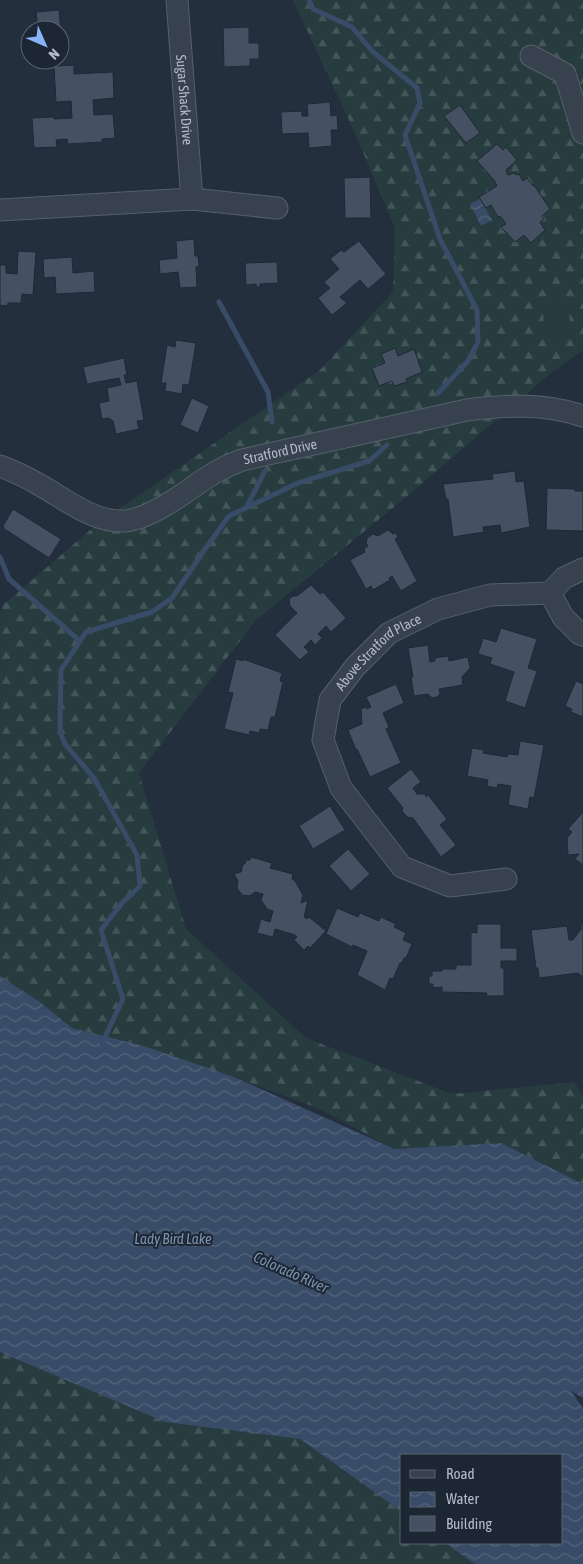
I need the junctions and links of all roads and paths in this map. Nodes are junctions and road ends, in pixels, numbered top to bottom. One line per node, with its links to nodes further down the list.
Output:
1 (177, 0): 4 (street, Sugar Shack Drive)
2 (530, 56): 3 (street)
3 (583, 133)
4 (192, 200): 5 (street); 6 (street)
5 (277, 208)
6 (0, 210)
7 (583, 416): 8 (street, Stratford Drive)
8 (0, 466)
9 (583, 569): 10 (street)
10 (550, 593): 11 (street); 12 (street, Above Stratford Place)
11 (583, 635)
12 (506, 879)

